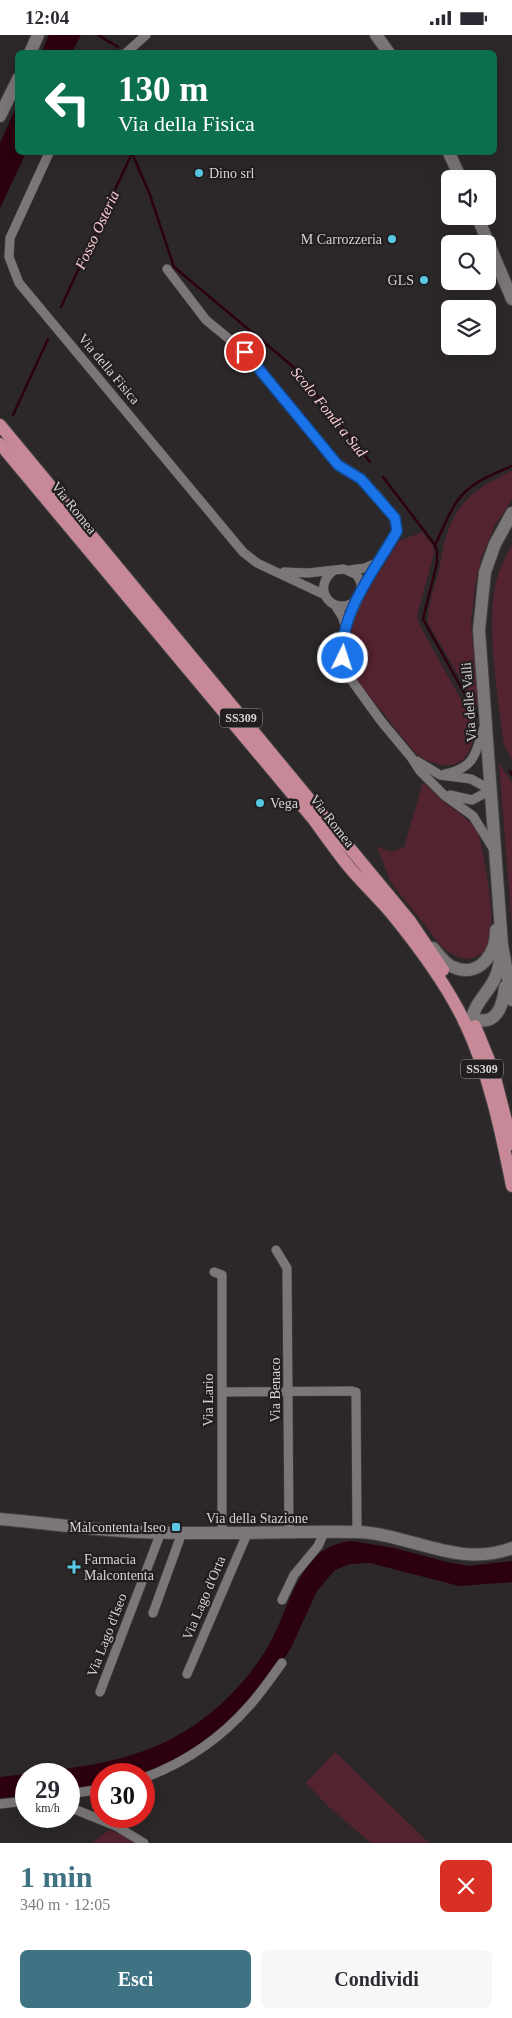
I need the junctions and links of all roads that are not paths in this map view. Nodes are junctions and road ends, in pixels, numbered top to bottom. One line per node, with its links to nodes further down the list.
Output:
1 (38, 35): 4 (street)
2 (146, 35): 5 (street)
3 (376, 35): 6 (street)
4 (31, 50)
5 (129, 50)
6 (388, 50)
7 (15, 85): 8 (street)
8 (0, 116)
9 (48, 155): 20 (street, Via della Fisica)
10 (450, 155): 11 (street)
11 (457, 170)
12 (480, 225): 14 (street)
13 (167, 269): 18 (street)
14 (512, 299)
15 (0, 425): 34 (main road, Via Romea / SS309)
16 (0, 444): 38 (main road, Via Romea / SS309)
17 (512, 513): 27 (street, Via delle Valli)
18 (379, 562): 19 (street, Via della Fisica); 22 (street)
19 (350, 570): 21 (street, Via della Fisica); 22 (street)
20 (276, 571): 21 (street, Via della Fisica); 23 (street, Via della Fisica)
21 (333, 571): 23 (street)
22 (362, 589): 24 (street)
23 (325, 595): 25 (street, Via della Fisica)
24 (357, 600): 25 (street); 26 (street)
25 (335, 605): 26 (street, Via della Fisica)
26 (346, 627): 28 (street)
27 (485, 721): 29 (street); 31 (street, Via delle Valli)
28 (411, 757): 29 (street); 30 (street)
29 (440, 775): 31 (street)
30 (434, 786): 31 (street); 32 (street)
31 (491, 790): 32 (street, Via delle Valli)
32 (495, 852): 33 (street, Via delle Valli)
33 (498, 895): 34 (street, Via delle Valli); 35 (street, Via delle Valli)
34 (422, 937): 38 (main road, Via Romea / SS309)
35 (502, 945): 36 (street, Via delle Valli); 38 (street, Via delle Valli)
36 (507, 969): 37 (street, Via delle Valli); 38 (street, Via delle Valli)
37 (512, 1000)
38 (468, 1020): 39 (main road, Via Romea / SS309); 40 (main road, Via Romea / SS309)
39 (512, 1144)
40 (512, 1186)
41 (276, 1250): 43 (street, Via Benaco)
42 (214, 1272): 44 (street, Via Lario)
43 (289, 1391): 44 (street); 48 (street); 50 (street, Via Benaco)
44 (222, 1392): 52 (street, Via Lario)
45 (0, 1519): 46 (street, Via della Stazione)
46 (161, 1532): 47 (street, Via della Stazione); 58 (street, Via Lago d'Iseo)
47 (181, 1532): 52 (street, Via della Stazione); 55 (street)
48 (357, 1532): 51 (street, Via della Stazione); 53 (street, Via della Stazione)
49 (247, 1533): 50 (street, Via della Stazione); 52 (street, Via della Stazione); 57 (street, Via Lago d'Orta)
50 (289, 1533): 51 (street, Via della Stazione)
51 (324, 1533): 54 (street)
52 (222, 1534)
53 (512, 1548)
54 (282, 1600)
55 (152, 1613)
56 (282, 1663): 59 (street)
57 (187, 1674)
58 (100, 1692)
59 (155, 1773)
60 (15, 1802): 61 (street)
61 (0, 1804)
62 (80, 1811): 63 (street)
63 (144, 1843)

